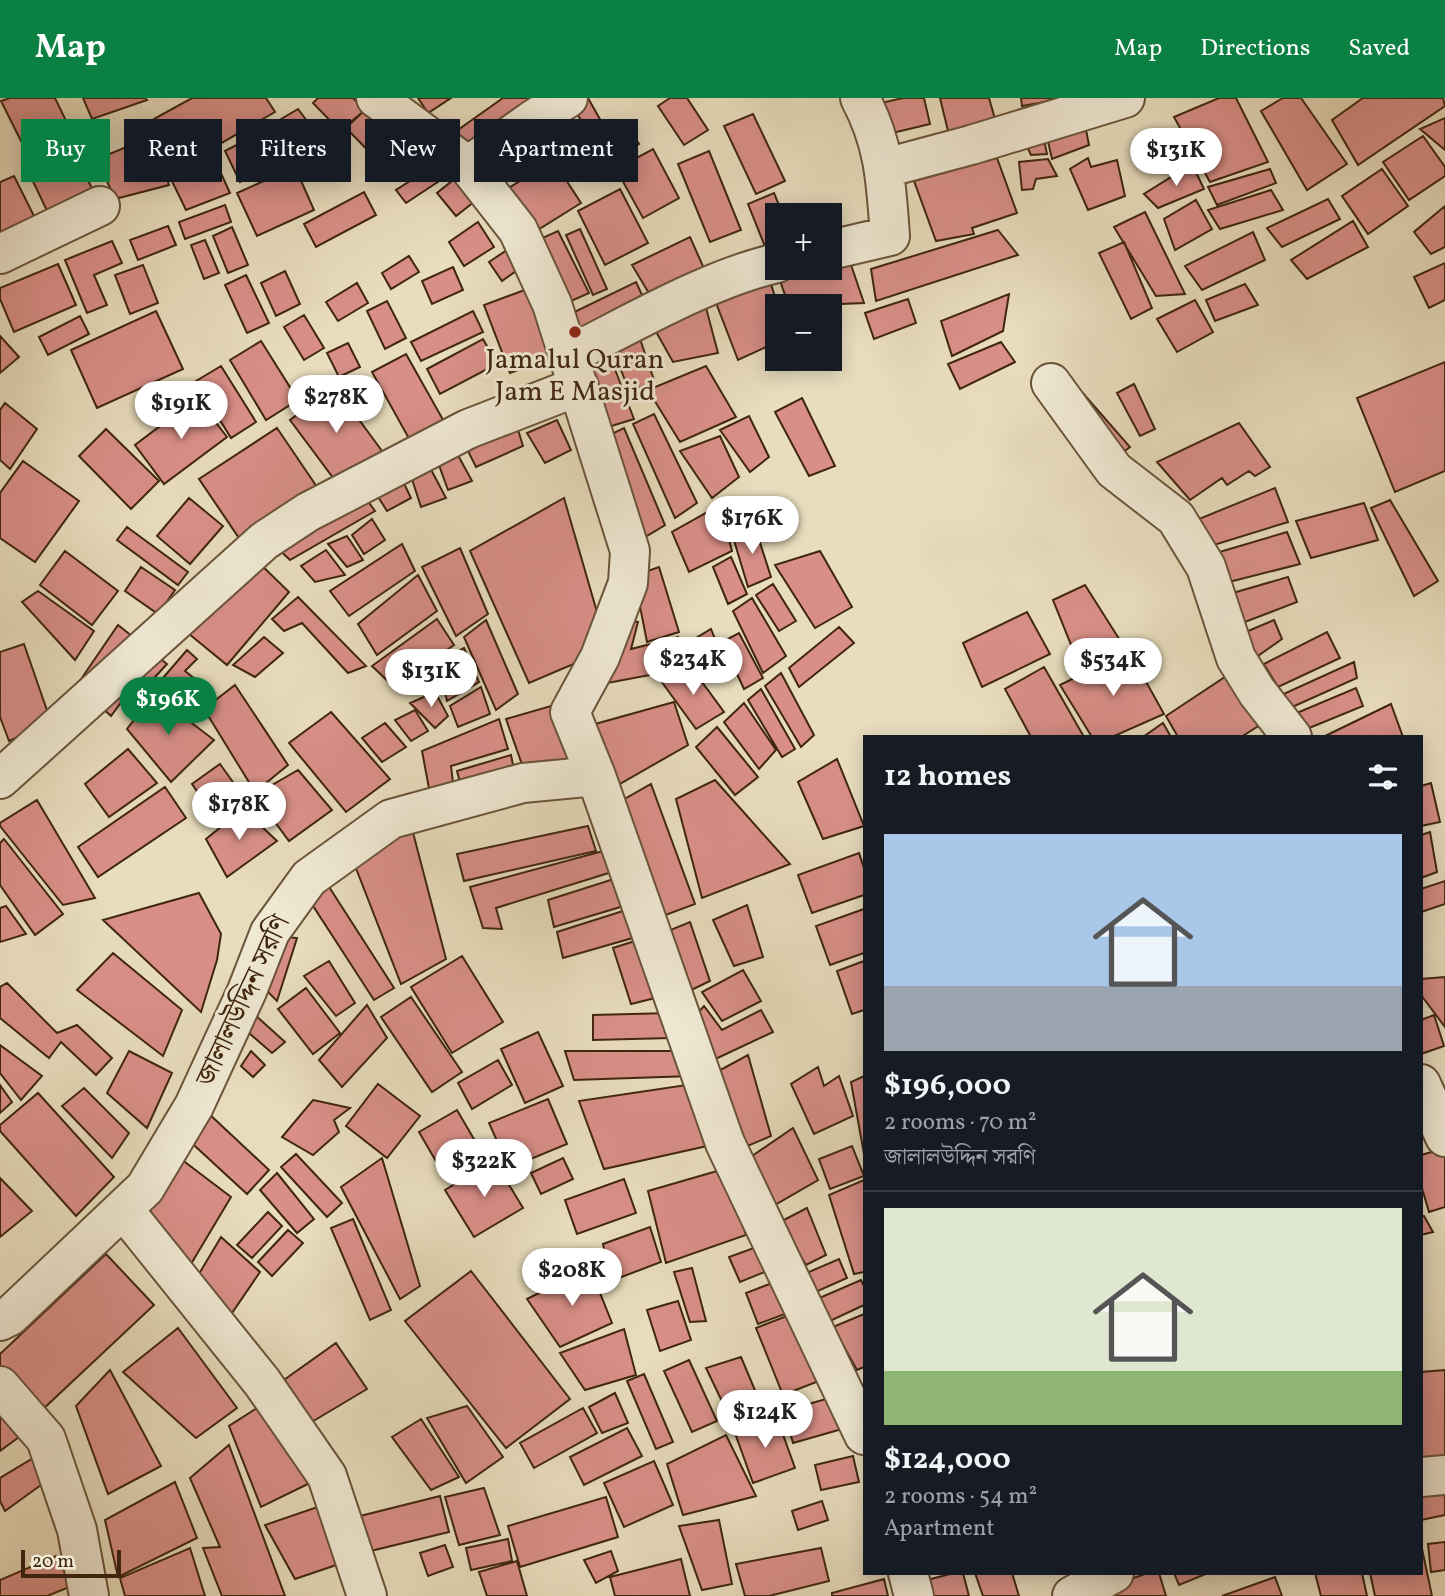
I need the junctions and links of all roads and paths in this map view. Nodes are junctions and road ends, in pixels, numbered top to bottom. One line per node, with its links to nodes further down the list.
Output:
1 (376, 98): 5 (street)
2 (568, 98): 5 (street)
3 (860, 98): 6 (street)
4 (1125, 98): 6 (street)
5 (468, 166): 11 (street)
6 (885, 168): 8 (street)
7 (100, 206): 9 (street)
8 (842, 247)
9 (0, 254)
10 (765, 265): 11 (street)
11 (574, 370): 14 (street); 15 (street)
12 (1051, 383): 13 (street)
13 (1290, 735)
14 (596, 776): 18 (street, জালালউদ্দিন সরণি); 21 (street)
15 (0, 779)
16 (1423, 1088): 17 (street)
17 (1445, 1136)
18 (123, 1209): 19 (street, জালালউদ্দিন সরণি); 27 (street)
19 (0, 1321)
20 (0, 1386): 26 (street)
21 (863, 1433)
22 (1445, 1475): 23 (street)
23 (1423, 1478)
24 (909, 1575): 28 (street)
25 (1110, 1575): 29 (street)
26 (89, 1596)
27 (367, 1596)
28 (914, 1596)
29 (1072, 1596)

